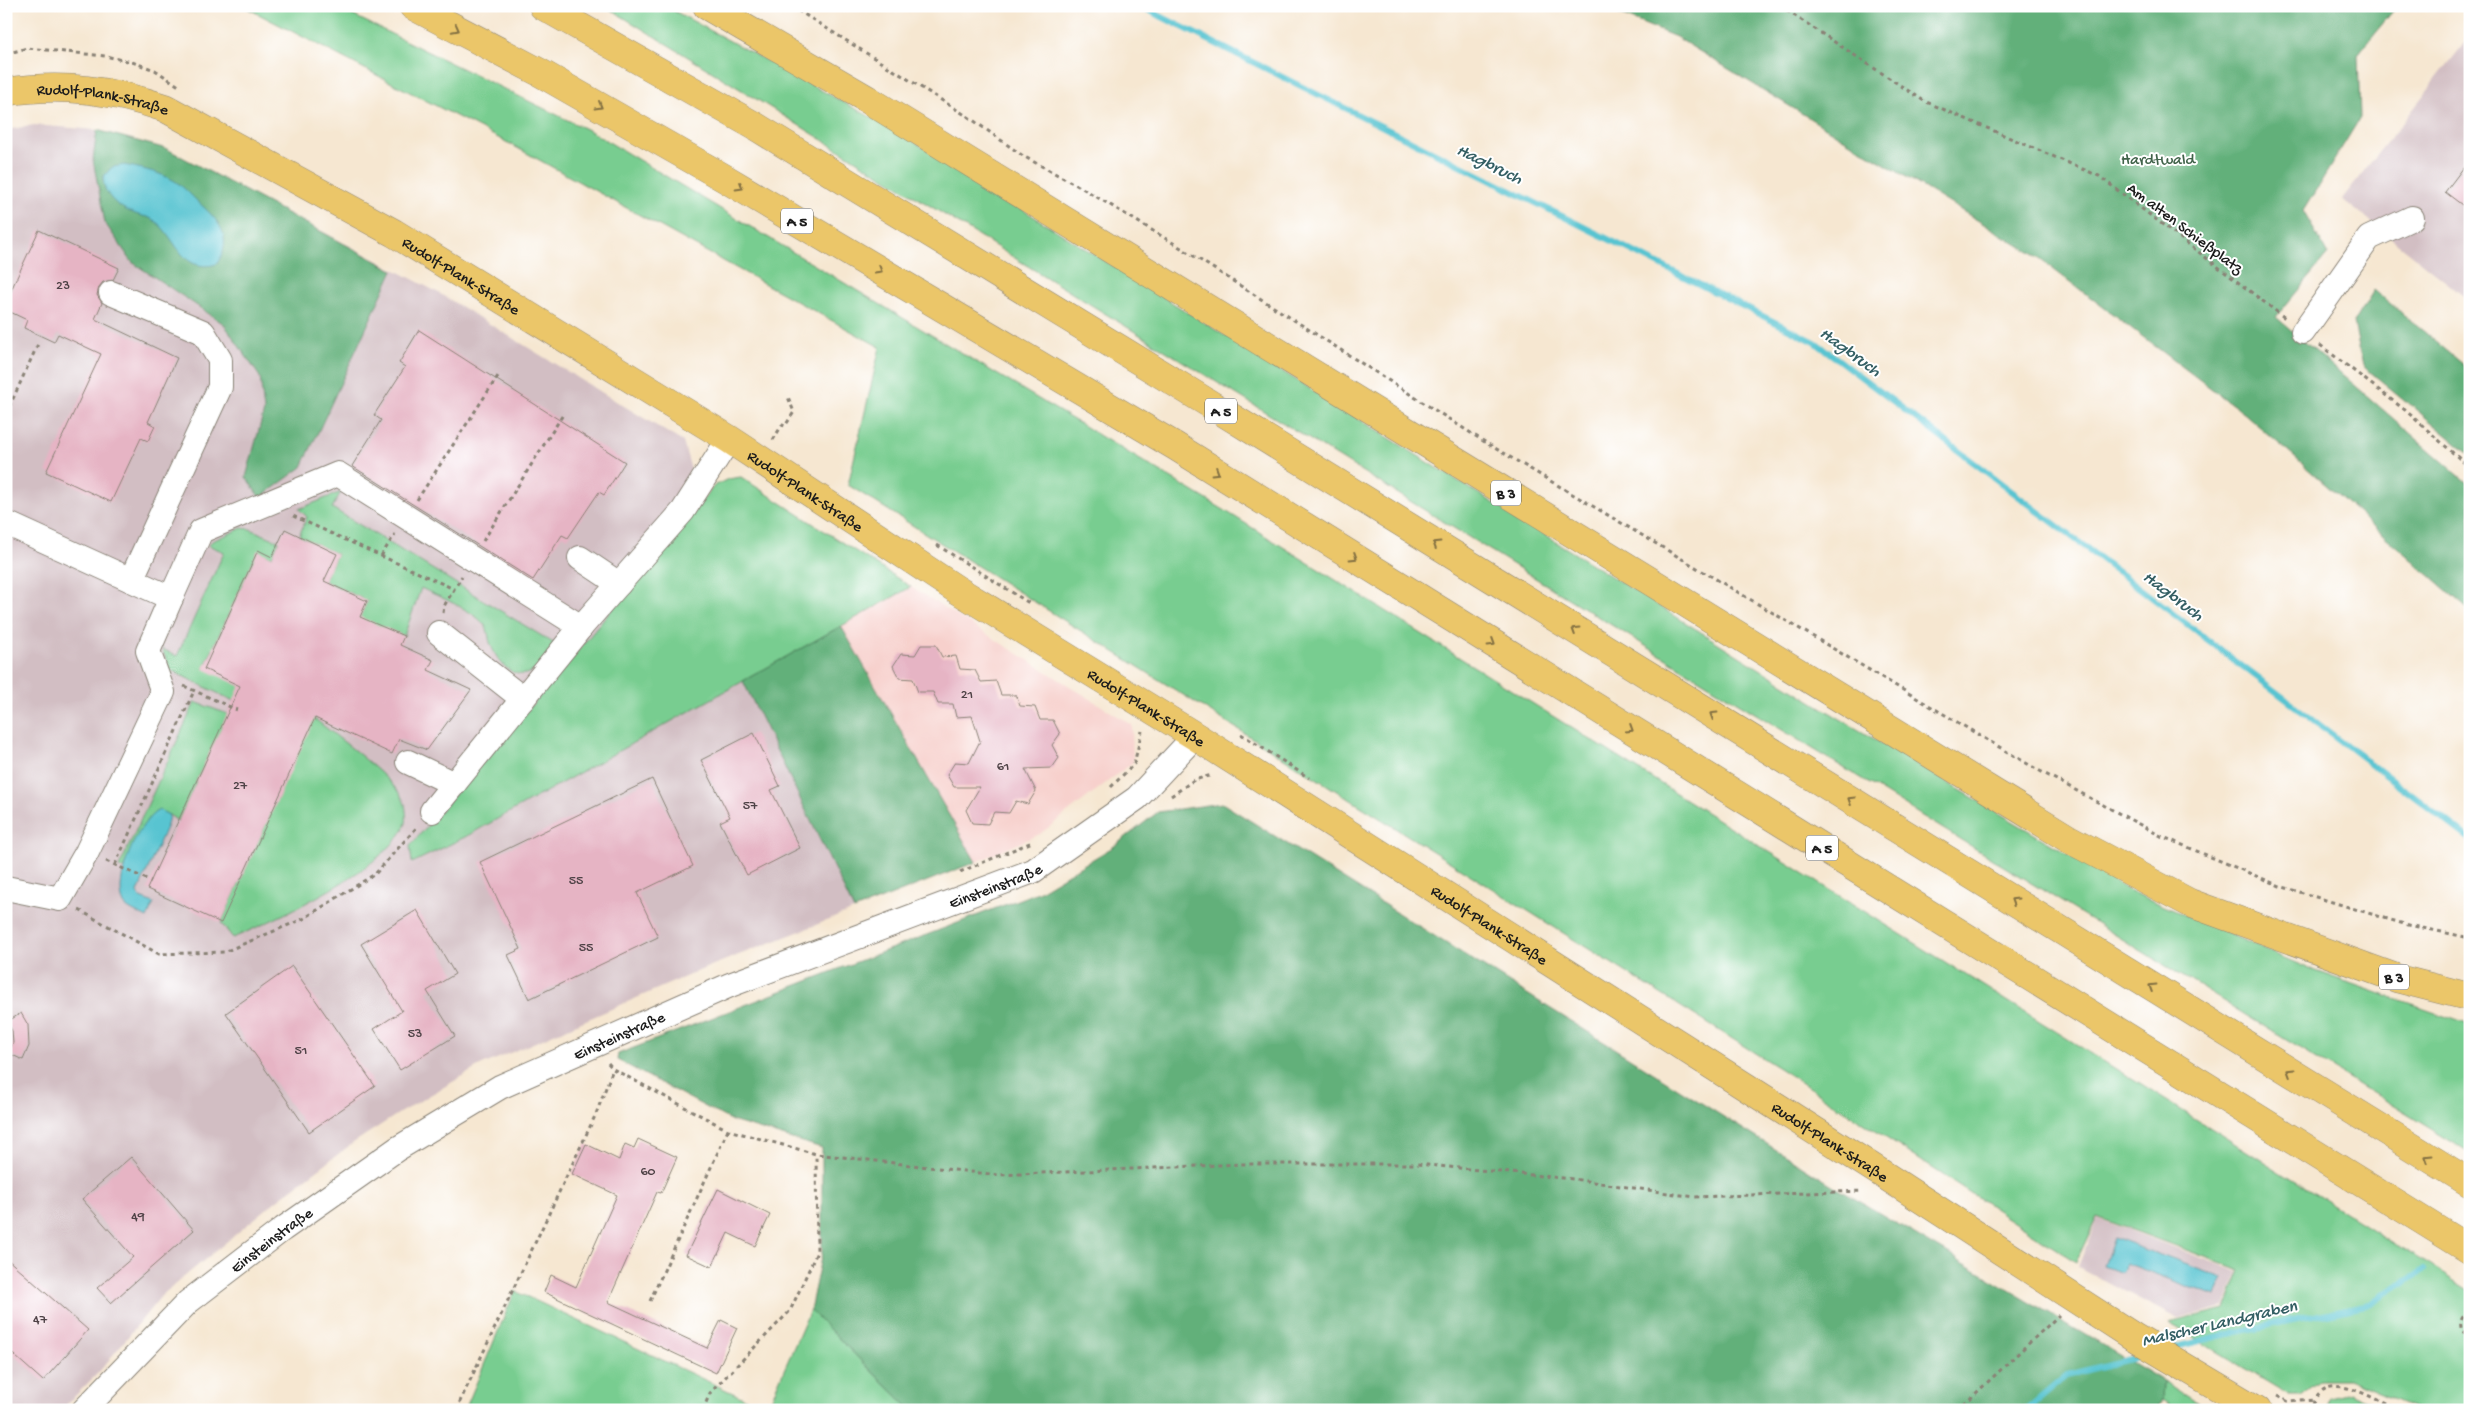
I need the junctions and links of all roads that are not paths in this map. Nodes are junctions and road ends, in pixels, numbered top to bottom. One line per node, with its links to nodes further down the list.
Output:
1 (413, 6): 24 (main road, A 5, one-way to 24)
2 (543, 6): 23 (main road, A 5, one-way to 2)
3 (707, 6): 22 (main road, B 3)
4 (6, 92): 8 (main road, Rudolf-Plank-Straße)
5 (2412, 218): 7 (street)
6 (111, 293): 11 (street)
7 (2303, 332)
8 (729, 439): 12 (street); 17 (main road, Rudolf-Plank-Straße)
9 (6, 523): 11 (street)
10 (580, 558): 12 (street)
11 (132, 580): 13 (street)
12 (619, 584): 14 (street)
13 (172, 598): 14 (street); 21 (street)
14 (581, 627): 16 (street)
15 (439, 633): 16 (street)
16 (523, 699): 19 (street)
17 (1195, 736): 25 (street, Einsteinstraße); 26 (main road, Rudolf-Plank-Straße)
18 (408, 762): 19 (street)
19 (454, 784): 20 (street)
20 (432, 811)
21 (6, 888)
22 (2470, 997)
23 (2470, 1183)
24 (2470, 1250)
25 (84, 1410)
26 (2256, 1410)

